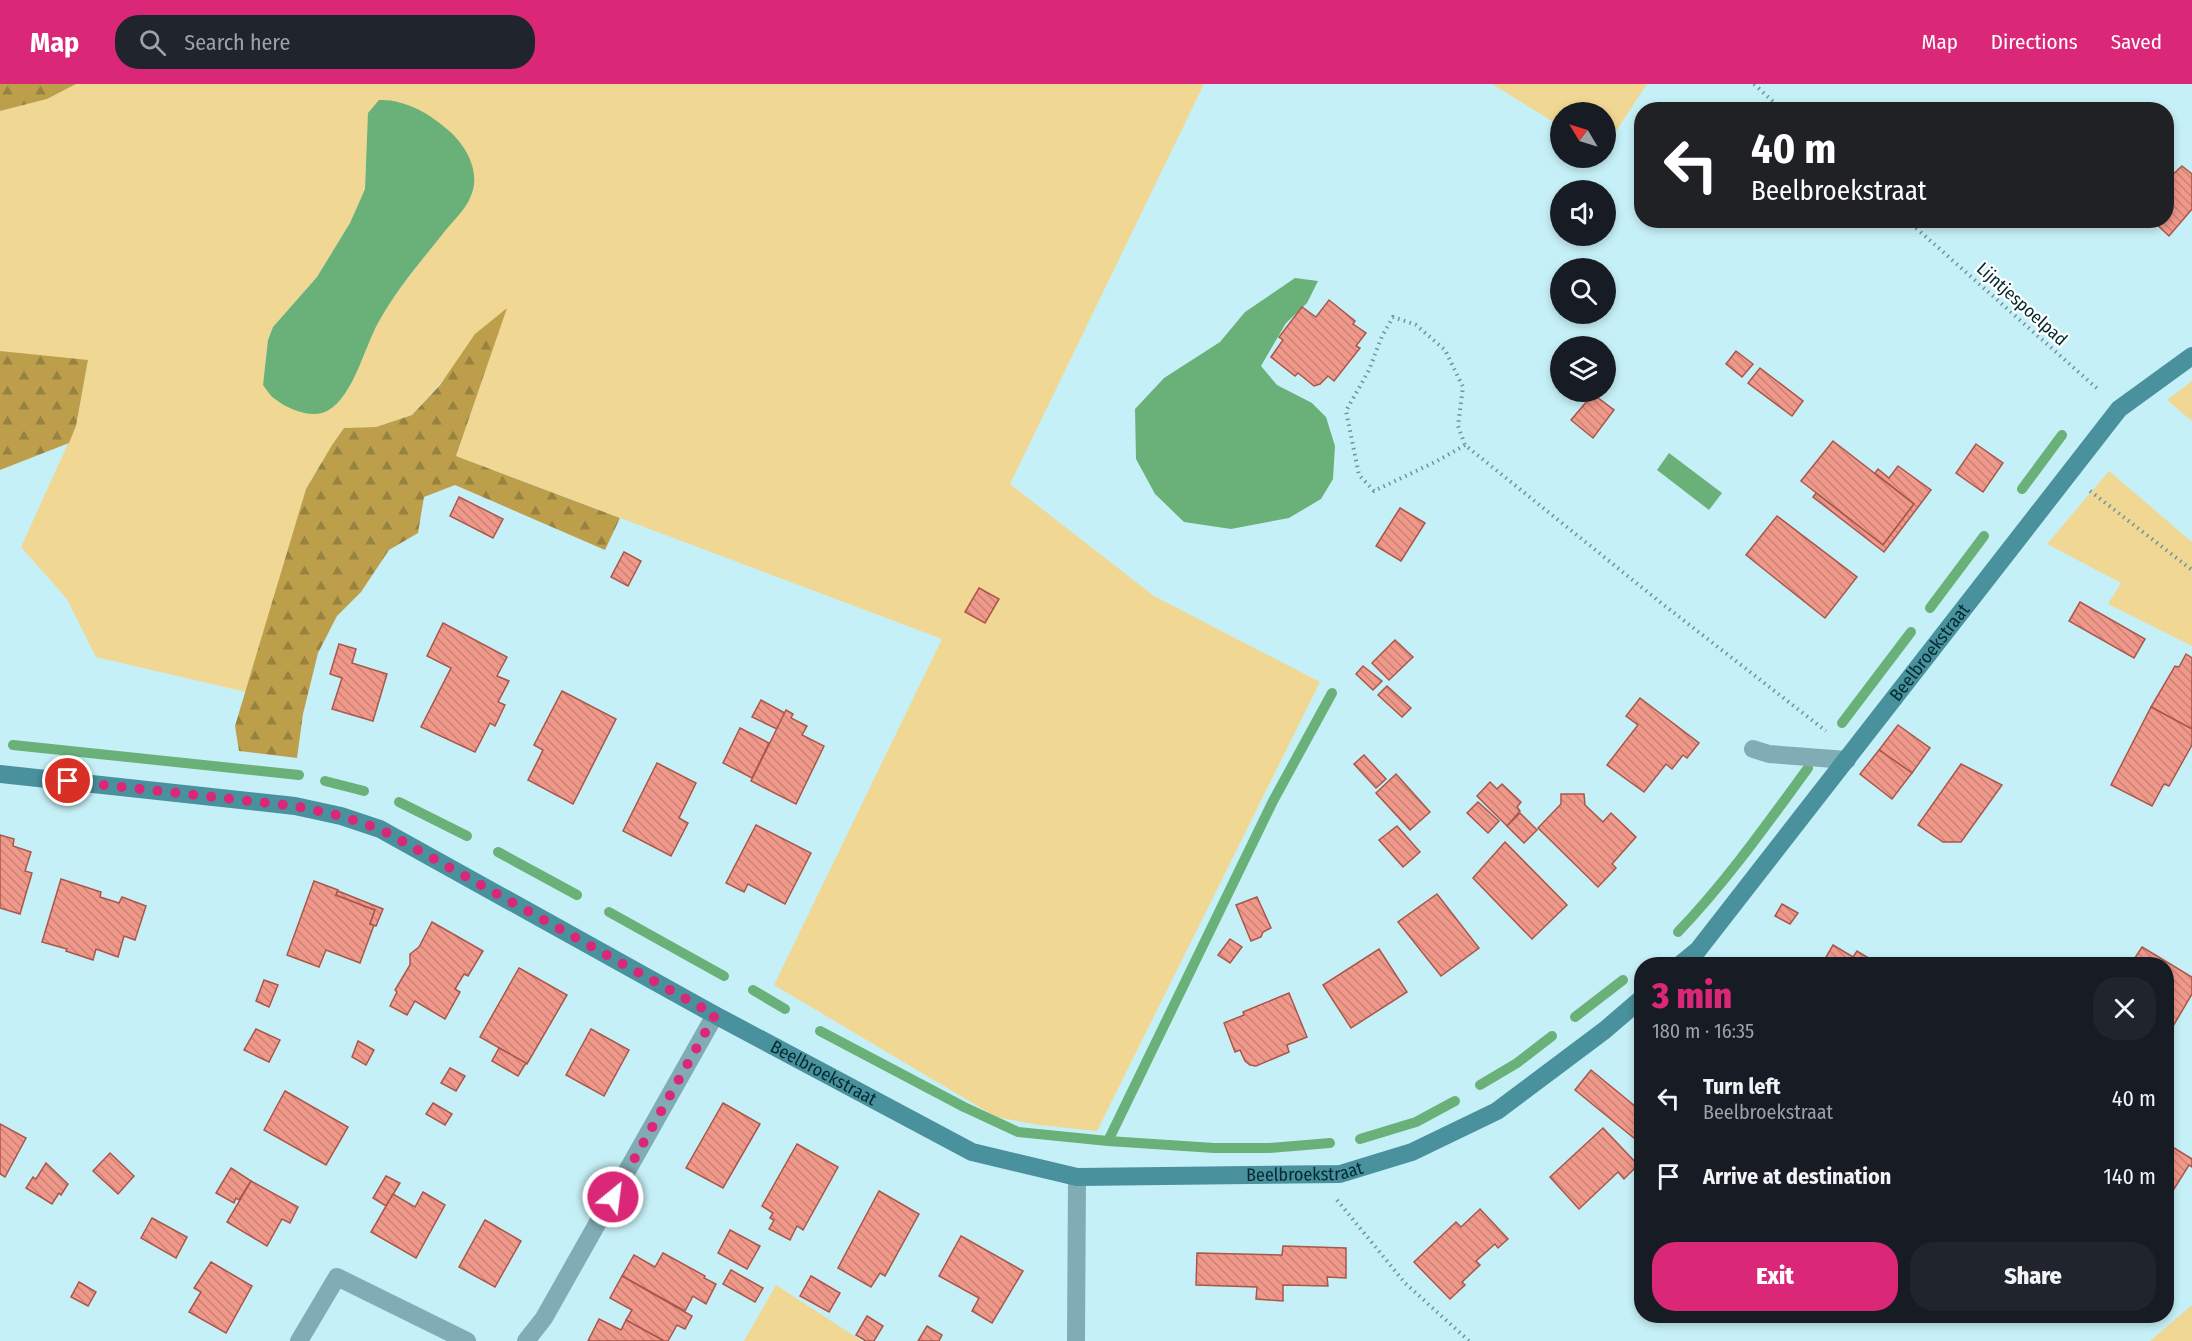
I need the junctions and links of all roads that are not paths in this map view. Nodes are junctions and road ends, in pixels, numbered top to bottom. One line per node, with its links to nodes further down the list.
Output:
1 (2192, 356): 3 (street, Beelbroekstraat)
2 (1753, 749): 3 (street)
3 (1850, 756): 5 (street, Beelbroekstraat)
4 (0, 774): 7 (street, Beelbroekstraat)
5 (1690, 957)
6 (1634, 1005): 8 (street, Beelbroekstraat)
7 (715, 1015): 8 (street, Beelbroekstraat); 11 (street)
8 (1077, 1177): 12 (street)
9 (299, 1341): 10 (street)
10 (467, 1341)
11 (526, 1341)
12 (1076, 1341)

